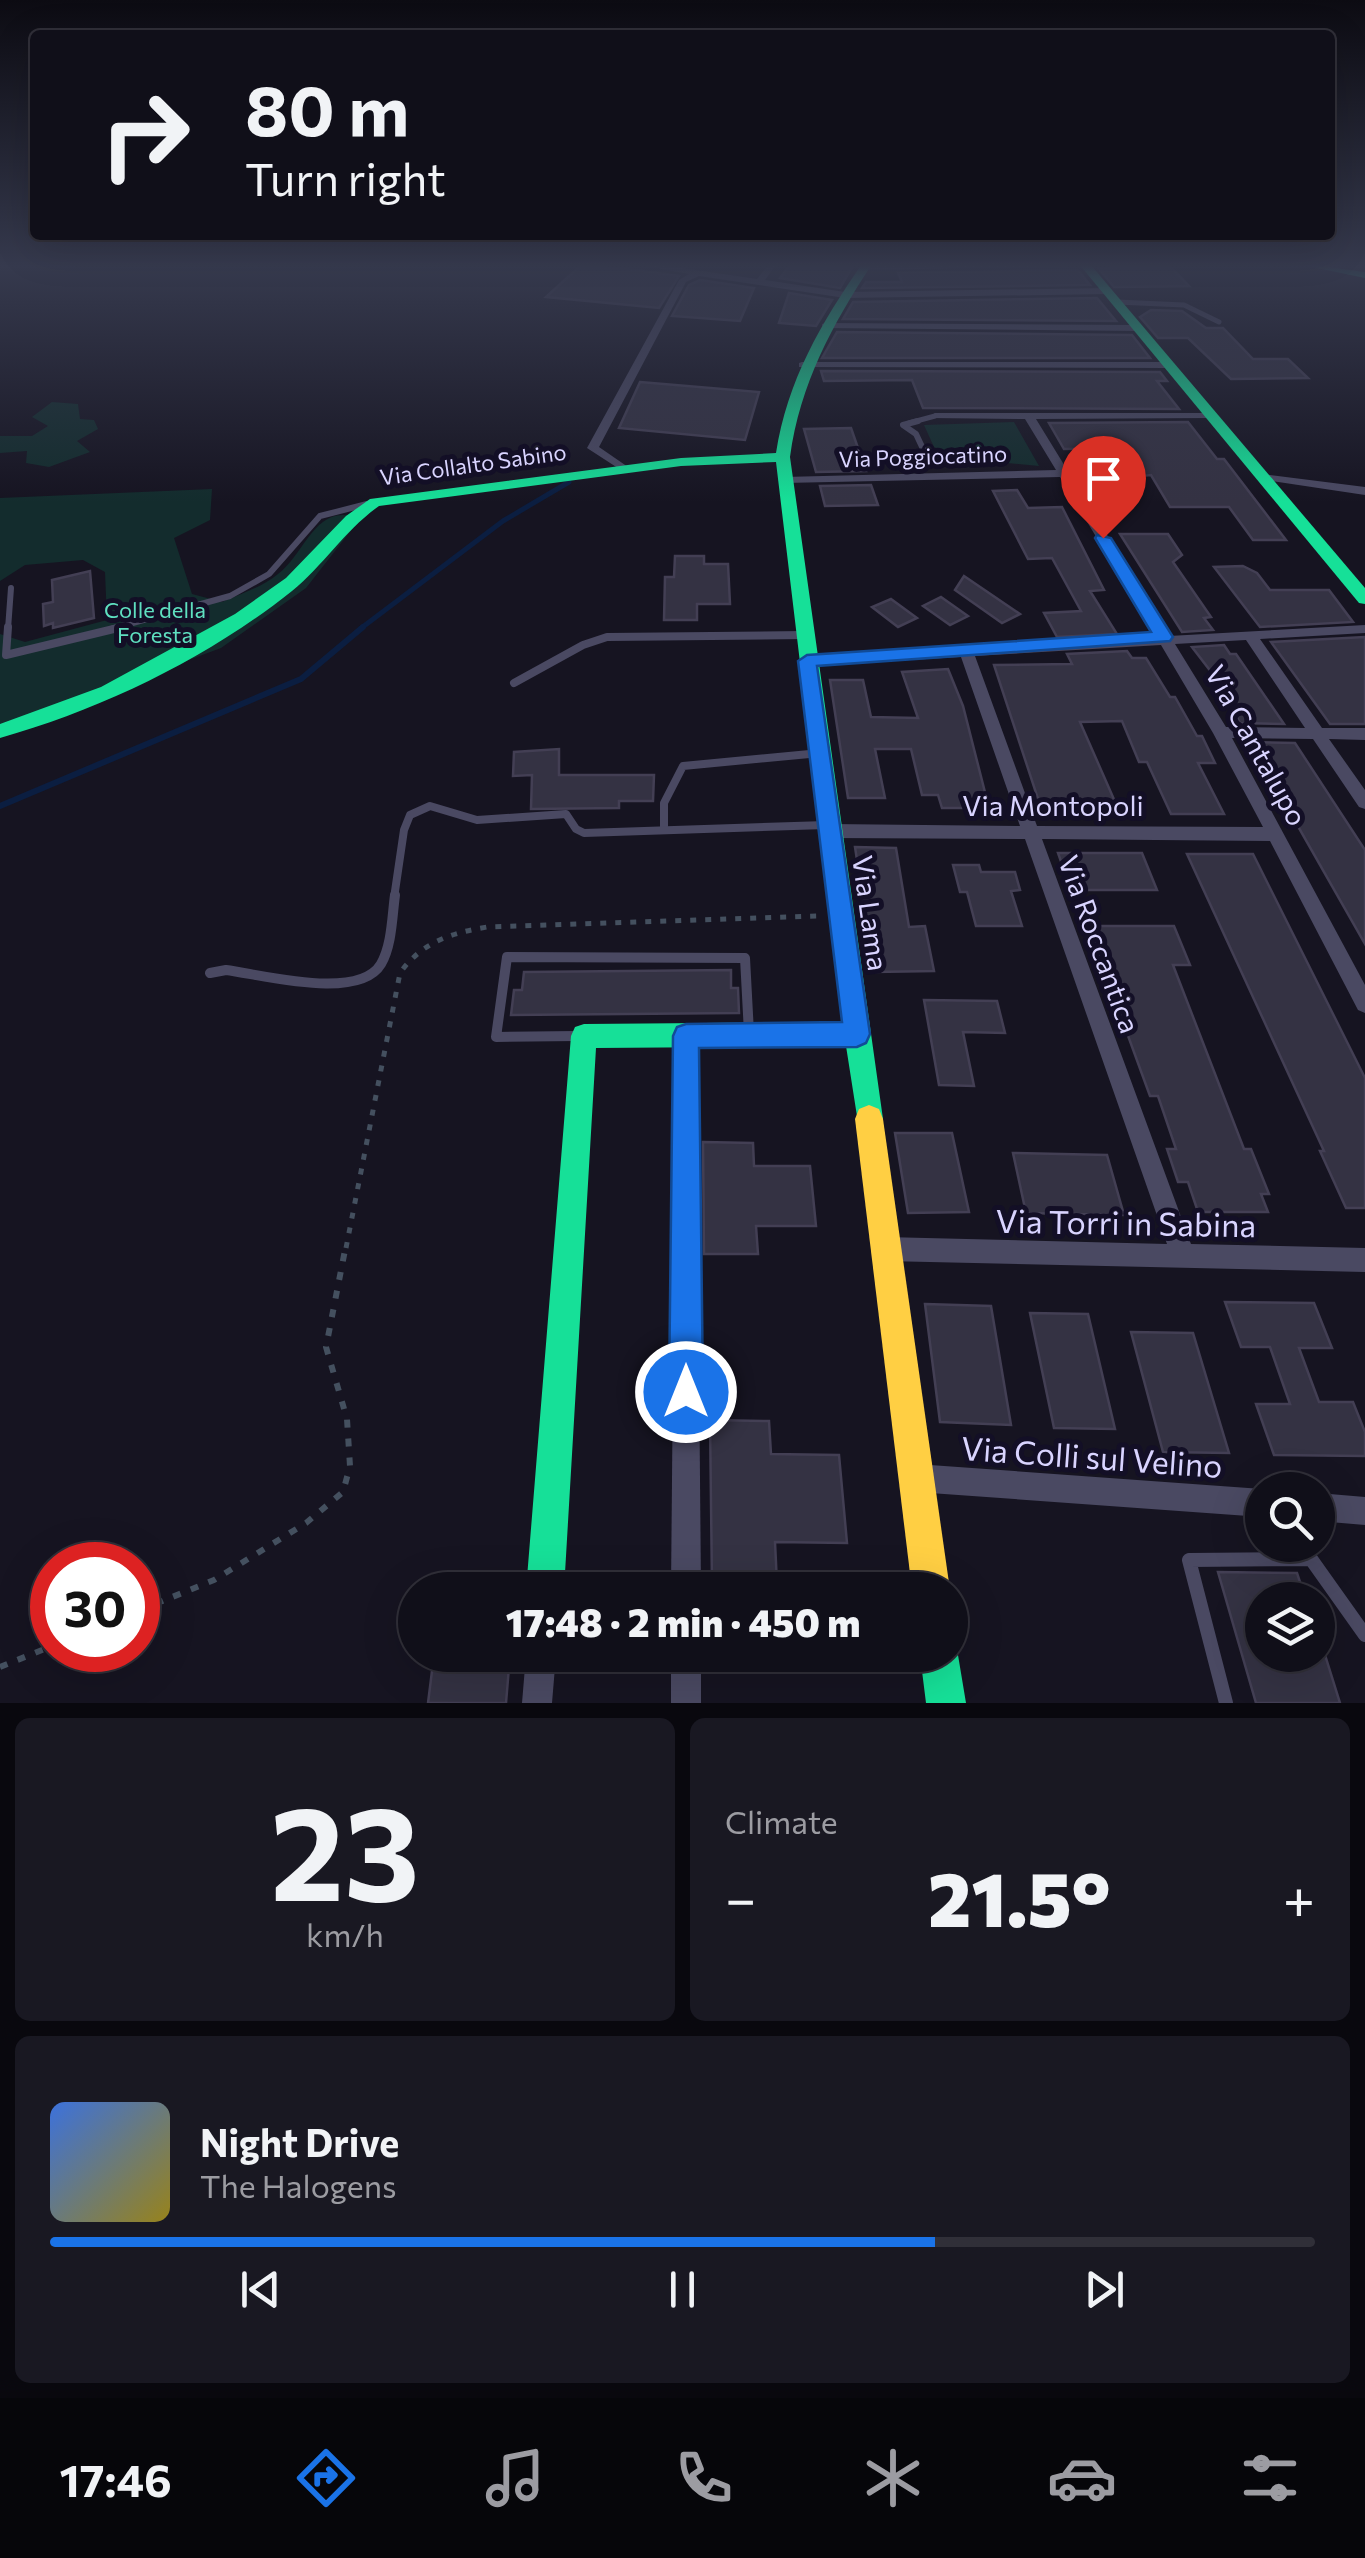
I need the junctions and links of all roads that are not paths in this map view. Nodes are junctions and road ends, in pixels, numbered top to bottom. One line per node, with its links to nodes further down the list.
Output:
1 (649, 343): 11 (street)
2 (815, 343): 4 (main road, Via Lama)
3 (1151, 343): 5 (main road)
4 (802, 365): 5 (street); 10 (main road, Via Lama)
5 (1170, 366): 7 (main road)
6 (1028, 415): 7 (street); 8 (street); 12 (street, Via Cantalupo)
7 (1211, 415): 13 (main road)
8 (934, 416): 9 (lane)
9 (924, 451)
10 (784, 468): 11 (main road, Via Collalto Sabino); 12 (street, Via Poggiocatino); 20 (main road, Via Lama)
11 (624, 469): 15 (main road, Via Collalto Sabino)
12 (1063, 472): 21 (street, Via Cantalupo)
13 (1263, 477): 14 (street); 17 (main road)
14 (1365, 491)
15 (375, 502): 16 (lane); 25 (main road, Via Collalto Sabino)
16 (10, 588)
17 (1365, 598)
18 (1365, 628): 19 (street)
19 (1249, 634): 21 (street); 27 (street)
20 (804, 635): 23 (main road, Via Lama); 24 (lane)
21 (1164, 637): 22 (street); 26 (street, Via Cantalupo)
22 (966, 650): 23 (street); 33 (street, Via Roccantica)
23 (807, 661): 29 (main road, Via Lama)
24 (514, 684)
25 (0, 731)
26 (1222, 732): 27 (street); 34 (street, Via Cantalupo)
27 (1317, 733): 28 (street); 30 (street)
28 (1365, 734)
29 (820, 753): 31 (main road, Via Lama); 32 (lane)
30 (1365, 803)
31 (830, 828): 32 (lane); 33 (street, Via Montopoli); 37 (main road, Via Lama)
32 (664, 830): 35 (lane)
33 (1031, 832): 34 (street, Via Montopoli); 42 (street, Via Roccantica)
34 (1275, 834): 36 (street, Via Cantalupo)
35 (210, 973)
36 (1365, 1004)
37 (857, 1034): 38 (main road); 41 (main road, Via Lama)
38 (749, 1035): 39 (lane); 40 (main road)
39 (584, 1036): 40 (main road); 50 (main road)
40 (686, 1036): 51 (street)
41 (886, 1249): 42 (street, Via Torri in Sabina); 44 (main road, Via Lama)
42 (1183, 1256): 43 (street, Via Torri in Sabina)
43 (1365, 1260)
44 (916, 1478): 45 (street, Via Colli sul Velino); 52 (main road, Via Lama)
45 (1245, 1502)
46 (1335, 1508): 47 (street)
47 (1365, 1511)
48 (1245, 1556): 60 (lane)
49 (1316, 1562): 53 (lane)
50 (546, 1572)
51 (686, 1572)
52 (929, 1572)
53 (1365, 1635)
54 (540, 1672): 57 (street)
55 (686, 1672): 58 (street)
56 (941, 1672): 59 (main road)
57 (537, 1703)
58 (686, 1703)
59 (946, 1703)
60 (1226, 1703)

